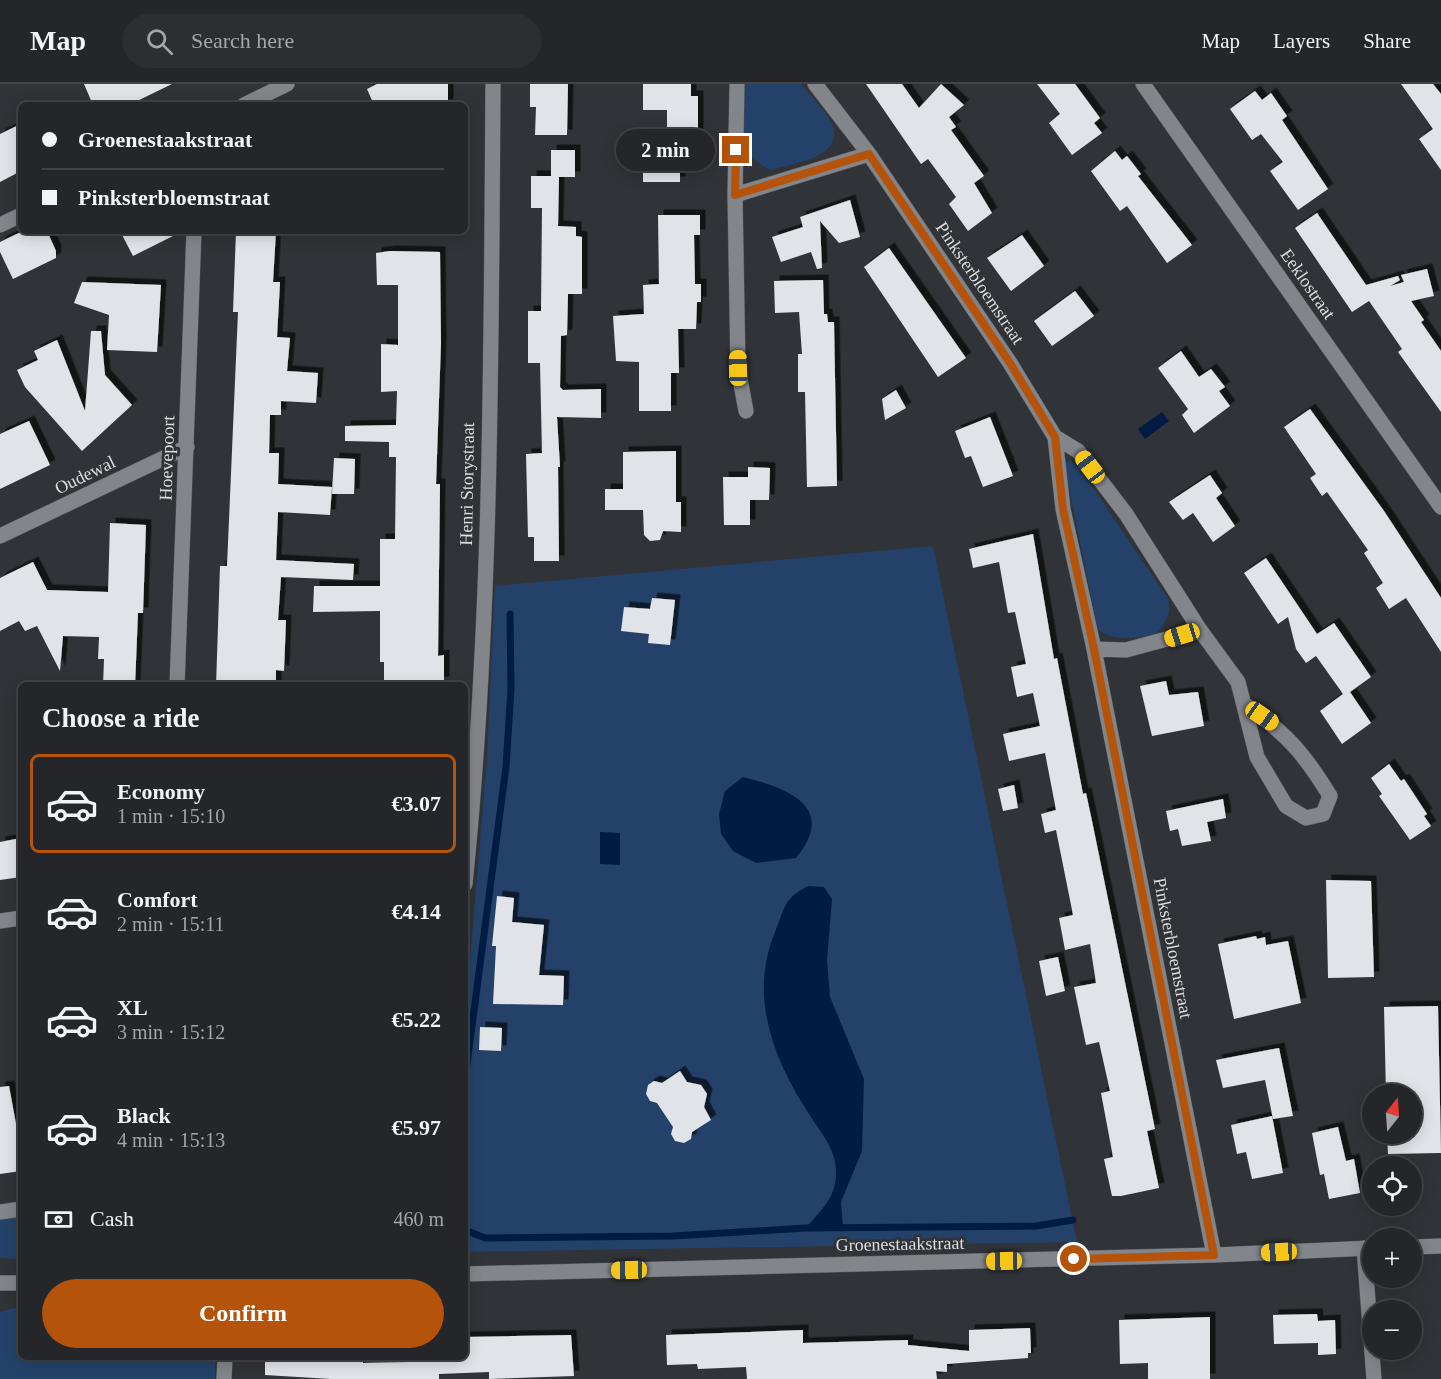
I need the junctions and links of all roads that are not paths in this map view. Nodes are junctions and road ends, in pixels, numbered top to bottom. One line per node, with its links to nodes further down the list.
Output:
1 (287, 84): 6 (street)
2 (493, 84): 21 (street, Henri Storystraat)
3 (737, 84): 8 (street)
4 (815, 84): 7 (street, Pinksterbloemstraat)
5 (1143, 84): 15 (street, Eeklostraat)
6 (250, 102)
7 (869, 154): 8 (street); 13 (street, Pinksterbloemstraat)
8 (735, 195): 12 (street)
9 (18, 216): 10 (street)
10 (0, 225)
11 (194, 234): 14 (street, Hoevepoort)
12 (746, 411)
13 (1055, 437): 17 (street, Pinksterbloemstraat); 18 (street, Pinksterbloemstraat)
14 (187, 447): 16 (street, Oudewal); 19 (street, Hoevepoort)
15 (1441, 507)
16 (0, 536)
17 (1200, 630): 18 (street); 20 (street, Pinksterbloemstraat)
18 (1094, 649): 29 (street, Pinksterbloemstraat)
19 (177, 682)
20 (1244, 704): 20 (street, Pinksterbloemstraat)
21 (468, 856)
22 (18, 918): 23 (street)
23 (0, 921)
24 (18, 1209): 25 (street)
25 (0, 1212)
26 (1441, 1246): 27 (street)
27 (1422, 1247)
28 (1362, 1248): 29 (street, Groenestaakstraat)
29 (1214, 1255): 30 (street, Groenestaakstraat)
30 (468, 1274)
31 (0, 1283): 32 (street)
32 (18, 1283)
33 (1370, 1288): 36 (street)
34 (225, 1360): 35 (street)
35 (224, 1379)
36 (1374, 1379)

